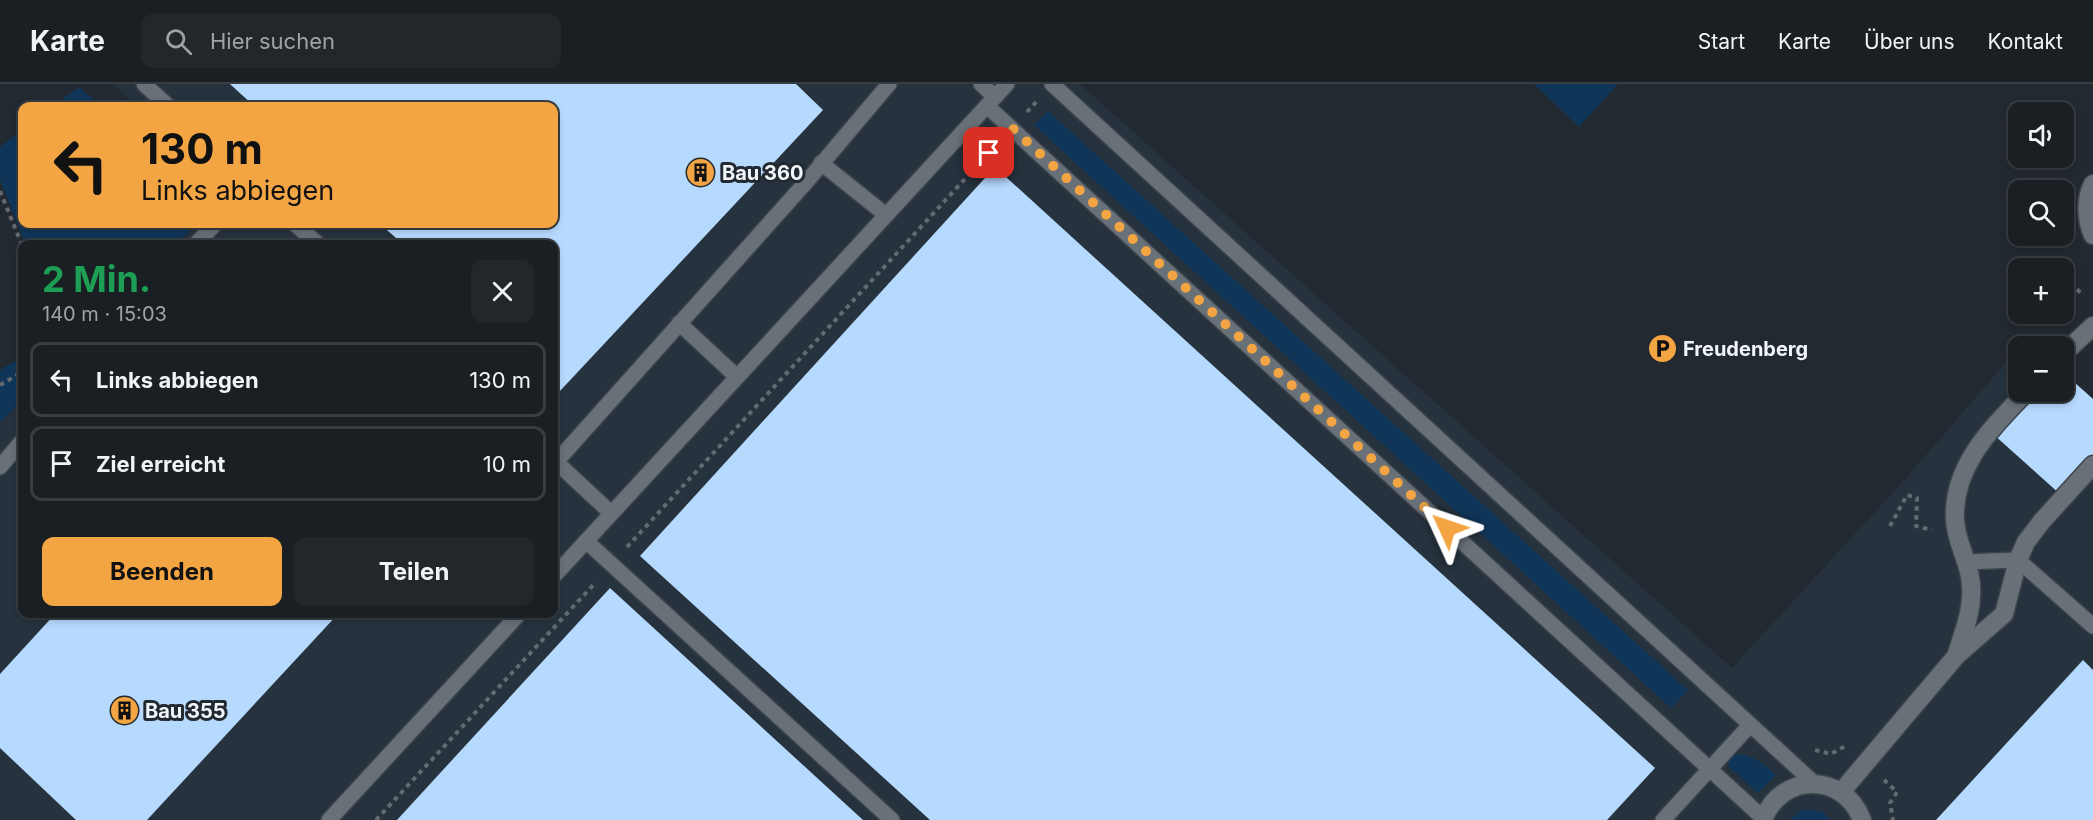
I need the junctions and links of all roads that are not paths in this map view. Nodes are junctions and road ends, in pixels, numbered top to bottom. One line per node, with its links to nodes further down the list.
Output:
1 (144, 84): 7 (lane)
2 (889, 84): 8 (lane)
3 (981, 84): 6 (lane)
4 (1007, 84): 6 (lane)
5 (1052, 84): 34 (lane)
6 (991, 101): 10 (lane); 35 (lane)
7 (164, 102)
8 (821, 163): 10 (lane); 16 (lane)
9 (2093, 184): 13 (street)
10 (886, 215): 19 (lane)
11 (211, 228): 14 (lane)
12 (300, 228): 15 (lane)
13 (2093, 235)
14 (200, 240)
15 (313, 240)
16 (679, 323): 19 (lane); 22 (lane)
17 (2093, 326): 18 (street)
18 (2074, 344)
19 (736, 377): 26 (lane)
20 (2017, 402): 29 (street)
21 (18, 446): 25 (lane)
22 (558, 458)
23 (558, 464): 26 (lane)
24 (2093, 465): 28 (street)
25 (0, 467)
26 (611, 513): 27 (lane)
27 (586, 541): 30 (lane); 40 (lane)
28 (2018, 560): 29 (lane); 32 (lane); 33 (street)
29 (1965, 562): 33 (street)
30 (558, 572)
31 (515, 618): 39 (lane)
32 (2093, 626)
33 (1957, 655): 37 (street)
34 (1750, 725): 35 (lane); 36 (lane)
35 (1709, 769): 38 (lane); 41 (lane)
36 (1814, 783): 37 (street); 38 (street)
37 (1842, 791): 42 (street)
38 (1763, 819)
39 (329, 820)
40 (892, 820)
41 (1663, 820)
42 (1862, 820)

